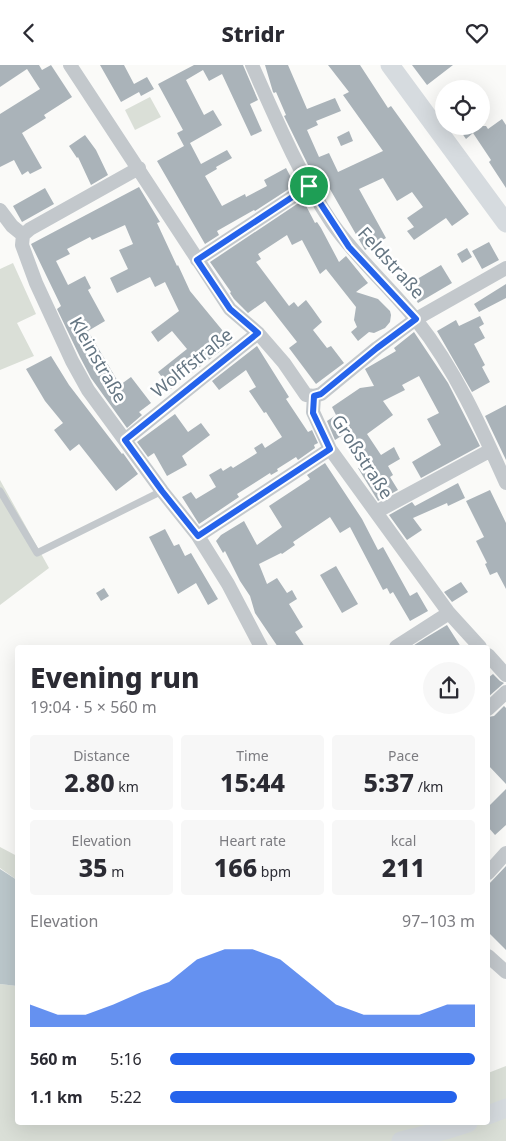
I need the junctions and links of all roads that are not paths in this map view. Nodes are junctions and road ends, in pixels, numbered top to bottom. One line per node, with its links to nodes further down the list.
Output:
1 (70, 65): 4 (street)
2 (252, 65): 5 (street, Feldstraße)
3 (390, 65): 7 (main road)
4 (138, 168): 8 (street); 9 (street)
5 (309, 186): 9 (street); 11 (street, Feldstraße)
6 (0, 210): 8 (street)
7 (506, 223)
8 (23, 235): 14 (street, Kleinstraße)
9 (197, 260): 12 (street)
10 (506, 268): 11 (street)
11 (416, 319): 13 (street); 16 (street, Feldstraße)
12 (258, 333): 13 (street); 14 (street, Wolffstraße)
13 (314, 396): 15 (street, Großstraße)
14 (125, 440): 19 (street, Kleinstraße)
15 (330, 449): 20 (street, Großstraße); 21 (street)
16 (491, 449): 17 (street, Feldstraße); 20 (street)
17 (506, 483)
18 (0, 491): 19 (lane)
19 (162, 491): 21 (street, Kleinstraße)
20 (376, 512): 22 (street, Großstraße)
21 (198, 536): 23 (street, Kleinstraße)
22 (449, 613): 24 (street); 25 (street, Großstraße)
23 (260, 645)
24 (399, 645)
25 (478, 645)
26 (490, 657): 27 (street)
27 (506, 675)
28 (506, 692): 29 (street)
29 (490, 707)
30 (506, 853): 31 (street)
31 (490, 871)
32 (490, 958): 33 (street)
33 (506, 971)
34 (462, 1125): 35 (main road)
35 (401, 1141)

